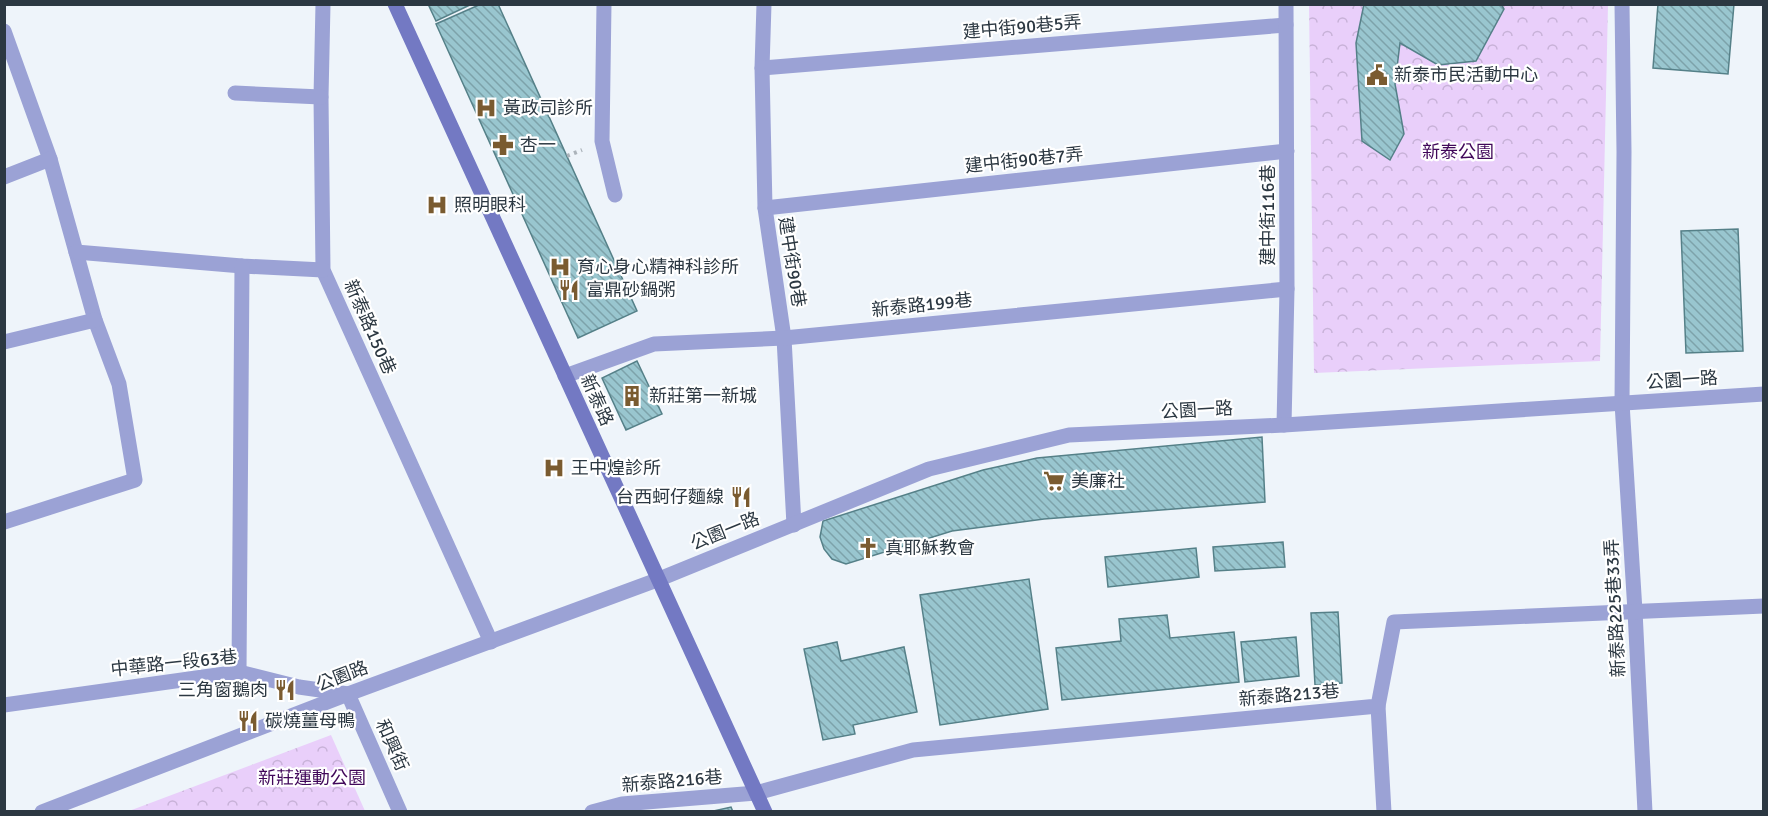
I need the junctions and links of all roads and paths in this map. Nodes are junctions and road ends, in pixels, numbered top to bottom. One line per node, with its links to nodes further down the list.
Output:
1 (323, 4): 11 (street, 新泰路150巷)
2 (395, 4): 24 (main road, 新泰路)
3 (604, 4): 15 (street)
4 (764, 4): 9 (street, 建中街90巷)
5 (1286, 4): 7 (street, 建中街116巷)
6 (1622, 4): 26 (street, 新泰路225巷33弄)
7 (1286, 25): 9 (street, 建中街90巷5弄); 12 (street, 建中街116巷)
8 (4, 31): 13 (street)
9 (762, 68): 16 (street, 建中街90巷)
10 (235, 93): 11 (street)
11 (321, 97): 19 (street, 新泰路150巷)
12 (1287, 151): 16 (street, 建中街90巷7弄); 20 (street, 建中街116巷)
13 (50, 159): 14 (street); 17 (street)
14 (4, 177)
15 (615, 195)
16 (765, 208): 22 (street, 建中街90巷)
17 (76, 252): 18 (street); 21 (street)
18 (242, 266): 19 (street); 34 (street)
19 (323, 270): 33 (street, 新泰路150巷)
20 (1287, 289): 22 (street, 新泰路199巷); 27 (street, 建中街116巷)
21 (94, 320): 23 (street); 28 (street)
22 (784, 338): 24 (street, 新泰路199巷); 29 (street, 建中街90巷)
23 (4, 342)
24 (565, 376): 30 (main road, 新泰路)
25 (1764, 394): 26 (street, 公園一路)
26 (1622, 403): 27 (street, 公園一路); 32 (street, 新泰路225巷33弄)
27 (1284, 425): 29 (street, 公園一路)
28 (4, 522)
29 (794, 525): 30 (street, 公園一路)
30 (657, 580): 33 (street, 公園路); 38 (main road, 新泰路)
31 (1764, 606): 32 (street)
32 (1635, 611): 37 (street); 44 (street, 新泰路225巷33弄)
33 (491, 642): 35 (street, 公園路)
34 (239, 672): 35 (street, 中華路一段63巷); 36 (street, 中華路一段63巷)
35 (348, 694): 39 (street, 公園路); 40 (street, 和興街)
36 (4, 705)
37 (1378, 706): 38 (street, 新泰路213巷); 43 (street)
38 (756, 793): 41 (street, 新泰路216巷); 42 (main road, 新泰路)
39 (42, 812)
40 (400, 812)
41 (592, 812)
42 (765, 812)
43 (1384, 812)
44 (1645, 812)

